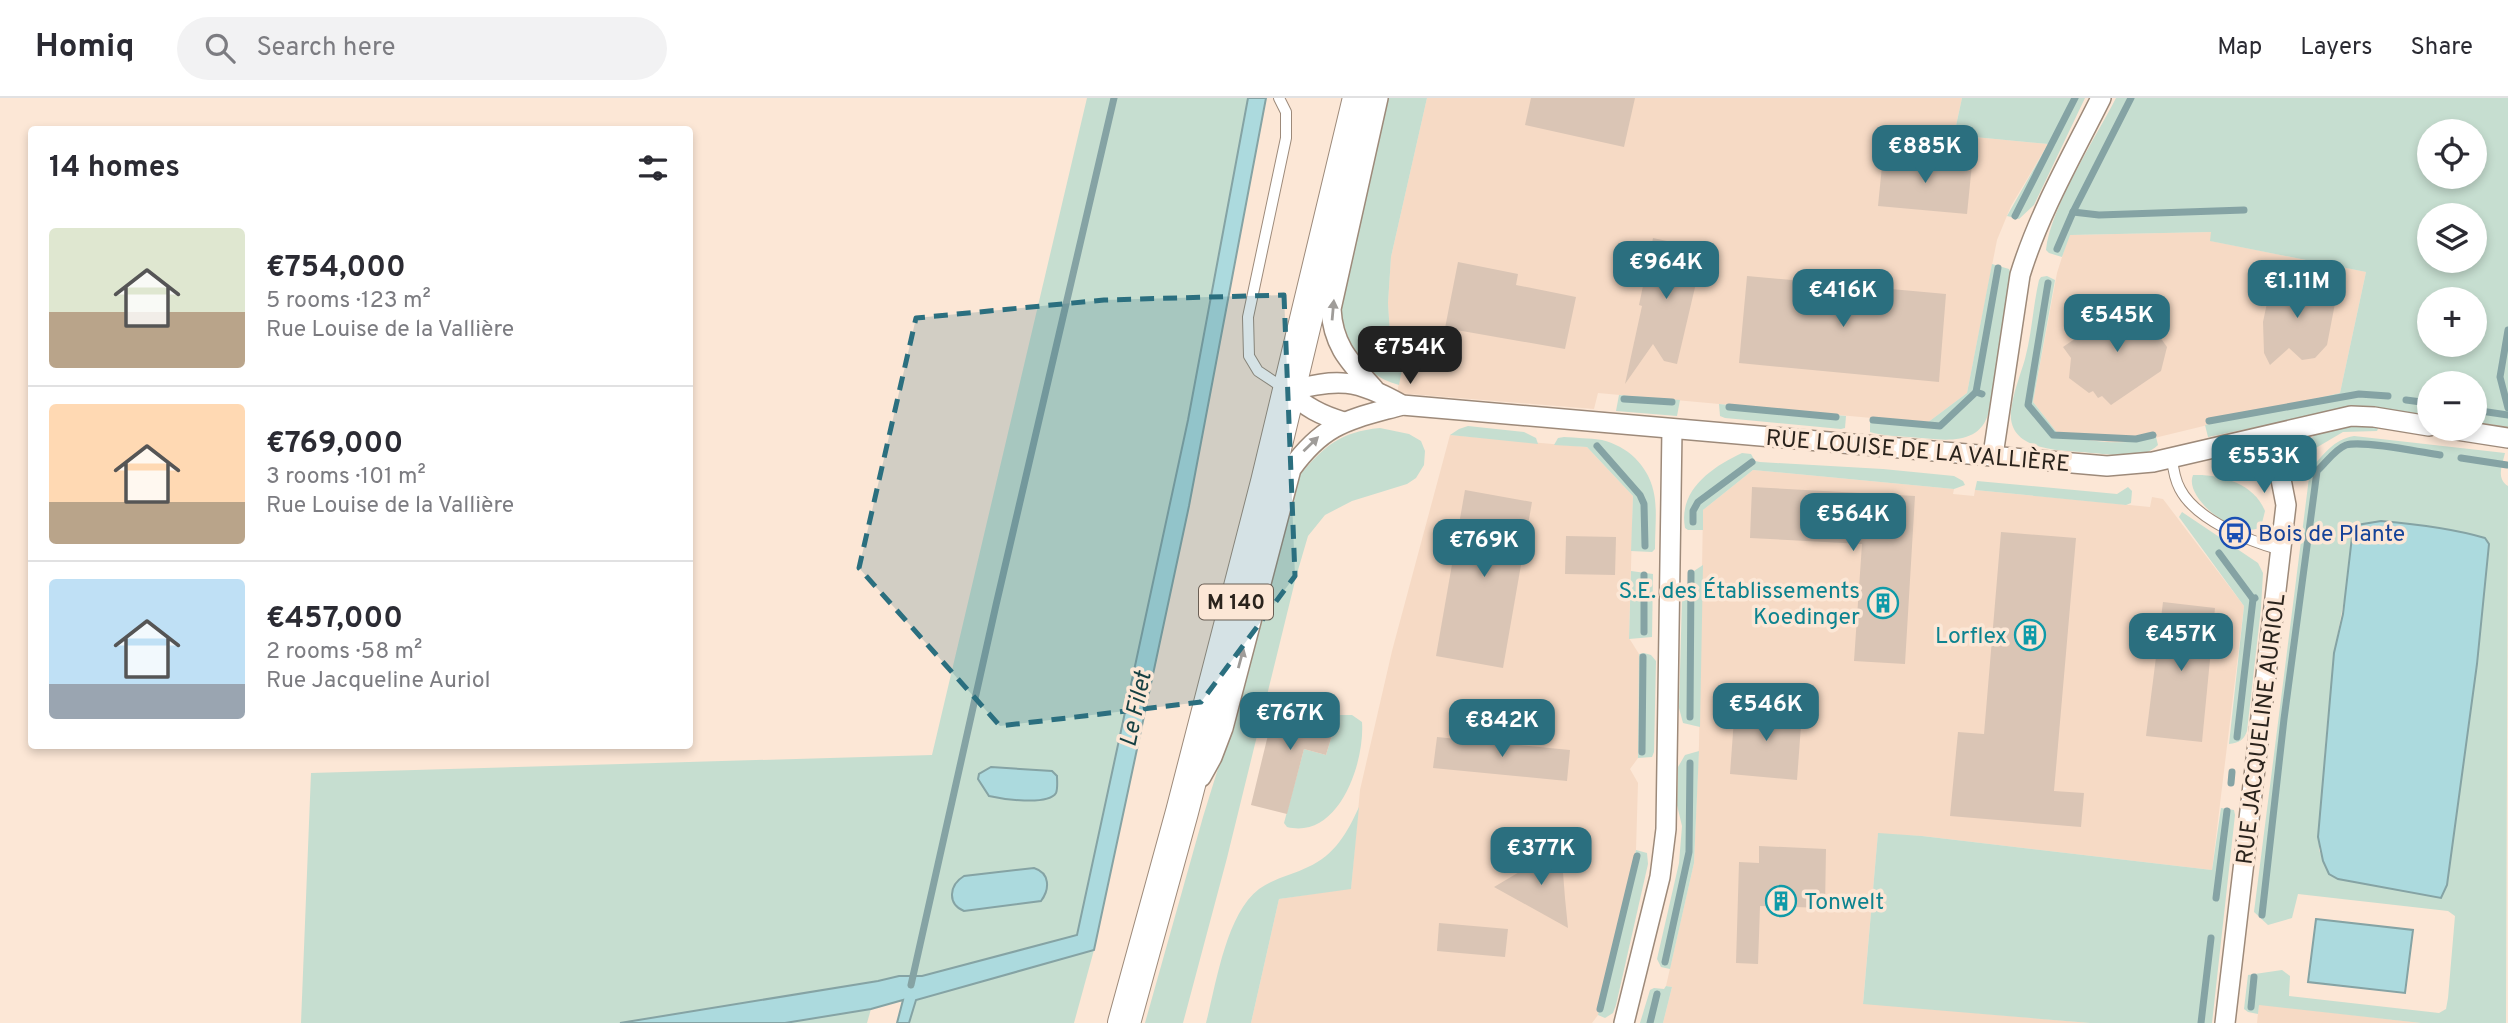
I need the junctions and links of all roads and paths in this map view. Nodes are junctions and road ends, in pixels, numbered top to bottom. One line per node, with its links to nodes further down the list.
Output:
1 (1279, 98): 6 (lane)
2 (1359, 98): 6 (main road, M 140)
3 (1378, 98): 5 (street, RUE LOUISE DE LA VALLIÈRE, one-way to 3)
4 (2101, 98): 14 (street)
5 (1374, 389): 6 (street, RUE LOUISE DE LA VALLIÈRE); 7 (street, RUE LOUISE DE LA VALLIÈRE)
6 (1288, 391): 8 (street); 17 (main road, M 140)
7 (1402, 405): 8 (street, RUE LOUISE DE LA VALLIÈRE); 10 (street, RUE LOUISE DE LA VALLIÈRE)
8 (1344, 422): 17 (street, RUE LOUISE DE LA VALLIÈRE, one-way to 8)
9 (2417, 423): 12 (street, RUE LOUISE DE LA VALLIÈRE)
10 (1672, 429): 14 (street, RUE LOUISE DE LA VALLIÈRE); 19 (street)
11 (2487, 435): 13 (street)
12 (2266, 437): 15 (street, RUE LOUISE DE LA VALLIÈRE); 16 (street, RUE JACQUELINE AURIOL)
13 (2508, 438)
14 (1993, 456): 15 (street, RUE LOUISE DE LA VALLIÈRE)
15 (2172, 458): 16 (lane)
16 (2282, 550): 20 (street, RUE JACQUELINE AURIOL)
17 (1182, 812): 18 (main road, M 140)
18 (1124, 1023)
19 (1624, 1023)
20 (2225, 1023)

